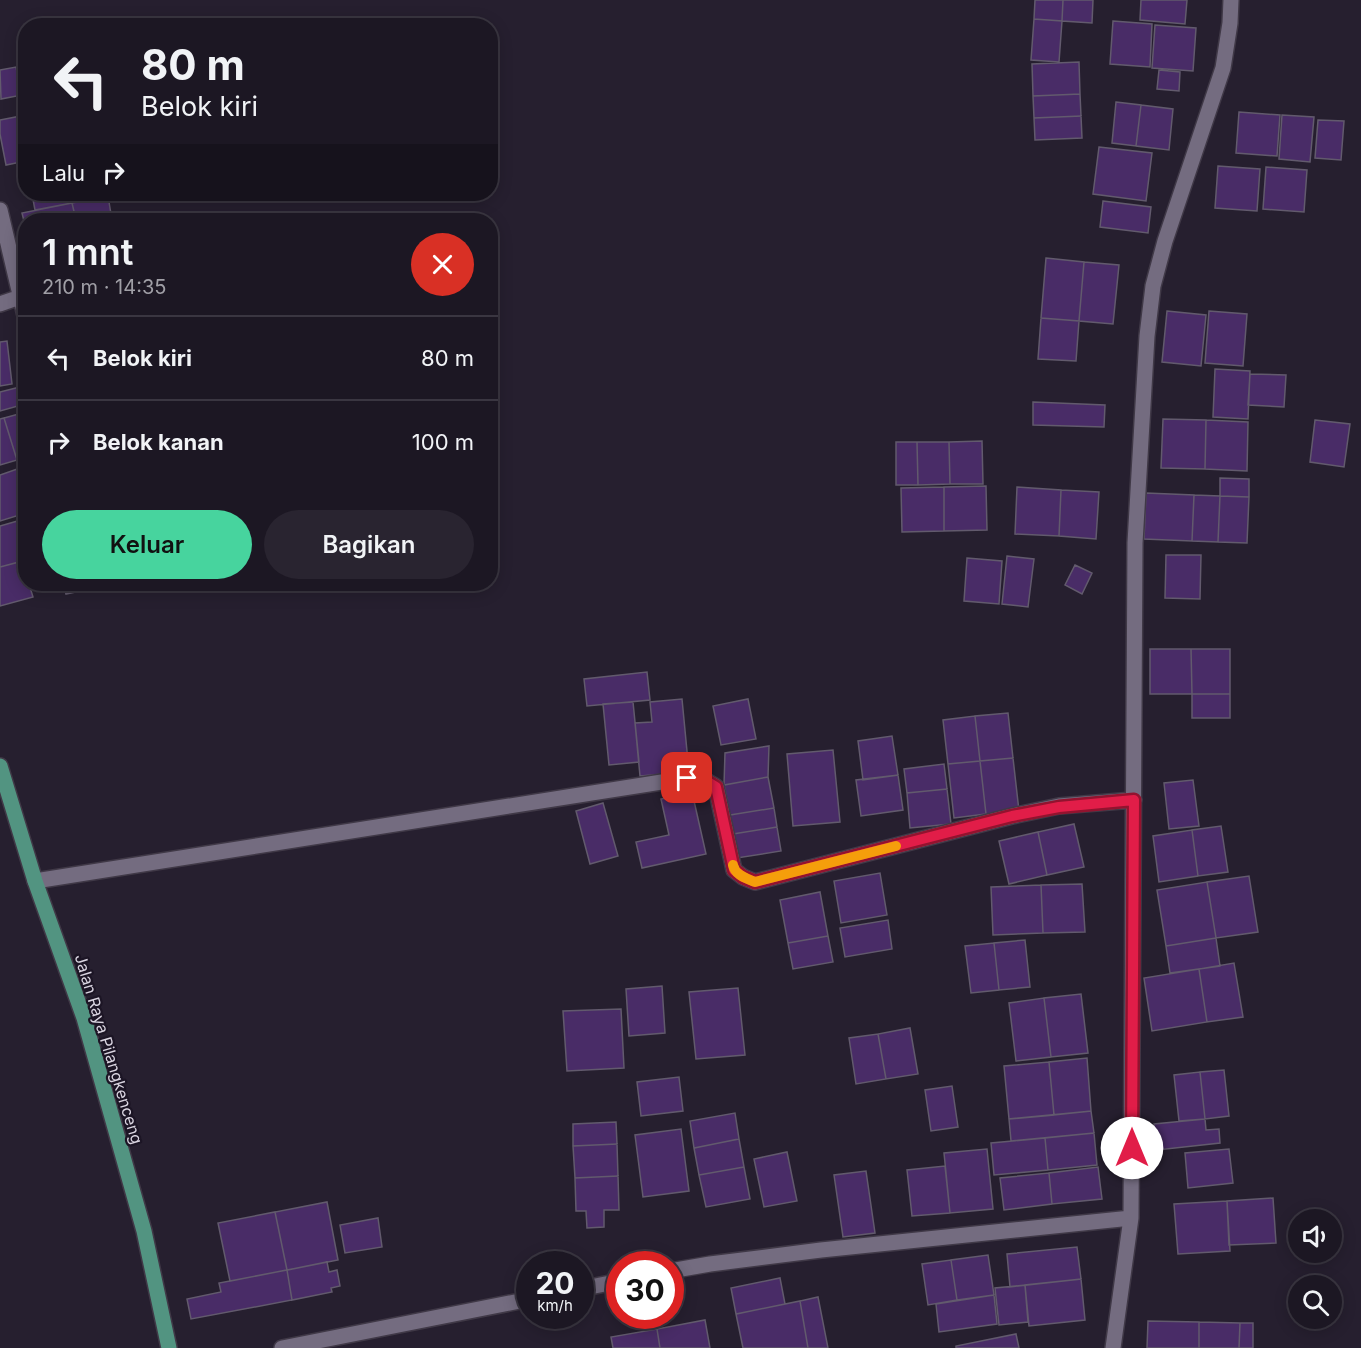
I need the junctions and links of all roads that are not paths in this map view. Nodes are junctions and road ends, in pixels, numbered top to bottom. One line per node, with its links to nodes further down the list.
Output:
1 (1231, 0): 7 (street)
2 (0, 210): 3 (street)
3 (18, 288)
4 (18, 298): 5 (street)
5 (0, 304)
6 (0, 765): 8 (main road, Jalan Raya Pilangkenceng)
7 (1134, 800): 8 (street); 9 (street)
8 (35, 881): 12 (main road, Jalan Raya Pilangkenceng)
9 (1131, 1218): 10 (street); 14 (street)
10 (684, 1269)
11 (516, 1302): 13 (street)
12 (169, 1348)
13 (282, 1348)
14 (1113, 1348)

